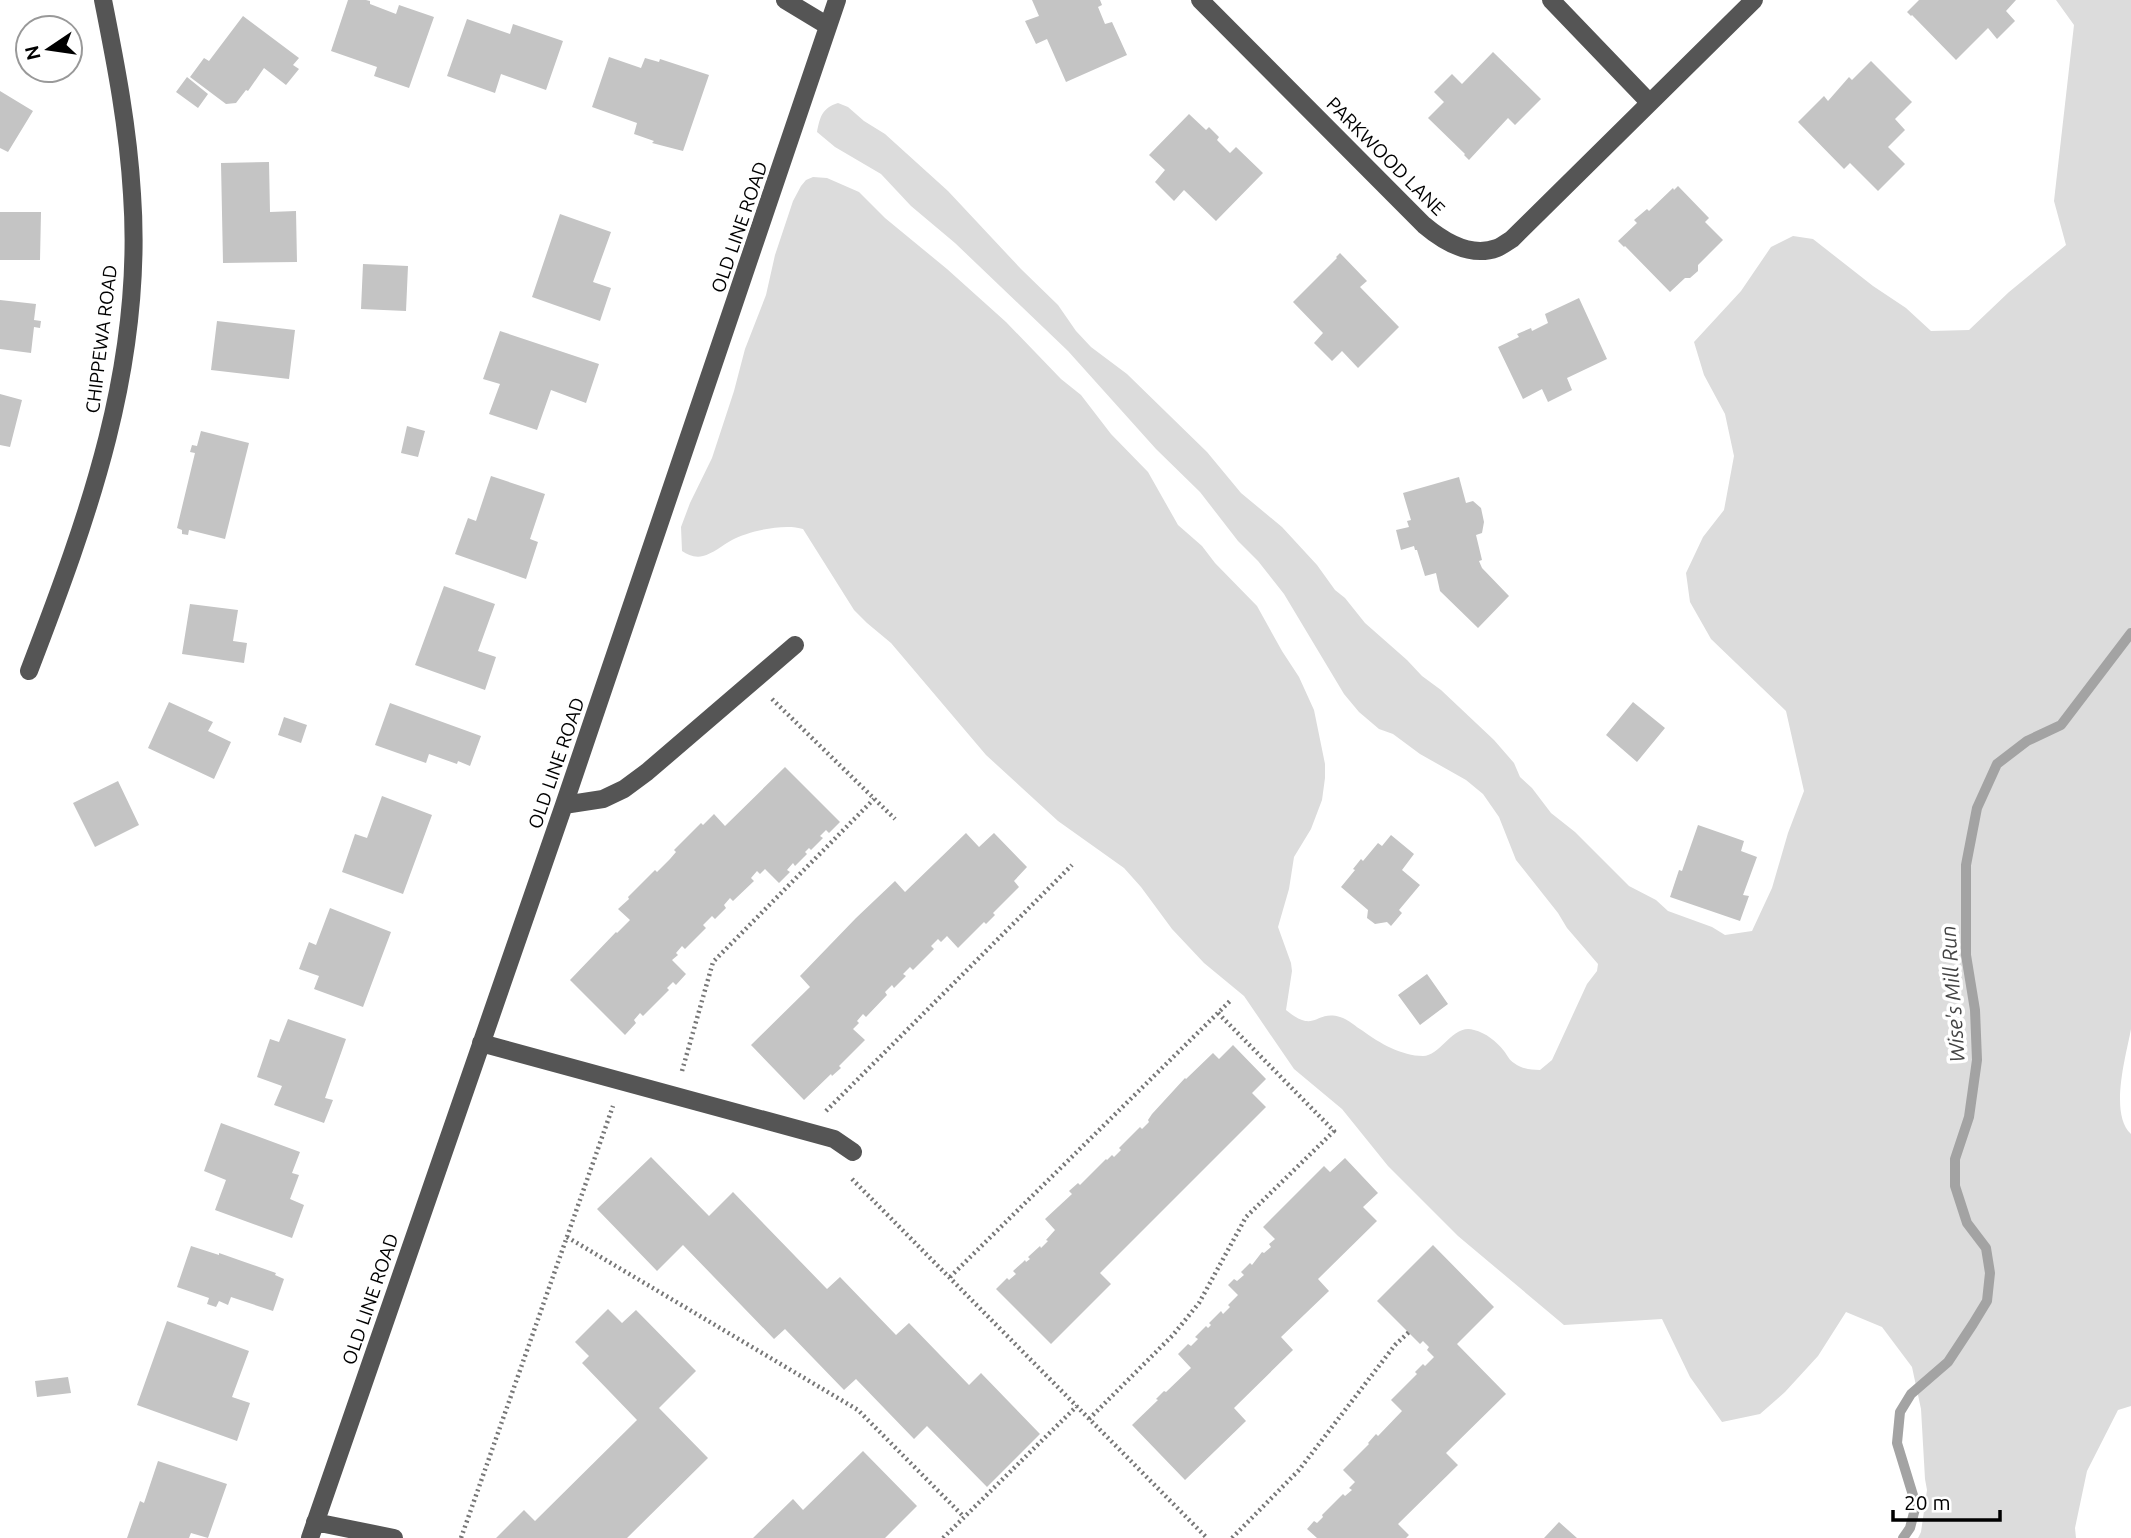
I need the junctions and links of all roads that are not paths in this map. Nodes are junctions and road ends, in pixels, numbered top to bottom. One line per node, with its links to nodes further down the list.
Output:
1 (103, 0): 10 (street, CHIPPEWA ROAD)
2 (785, 0): 7 (street)
3 (837, 0): 7 (street, OLD LINE ROAD)
4 (1200, 0): 8 (street, PARKWOOD LANE)
5 (1551, 0): 8 (street)
6 (1754, 0): 8 (street, PARKWOOD LANE)
7 (828, 26): 11 (street, OLD LINE ROAD)
8 (1649, 102)
9 (795, 645): 11 (street)
10 (29, 671)
11 (564, 805): 12 (street, OLD LINE ROAD)
12 (481, 1043): 13 (street); 14 (street, OLD LINE ROAD)
13 (853, 1152)
14 (312, 1530): 15 (street)
15 (394, 1538)

